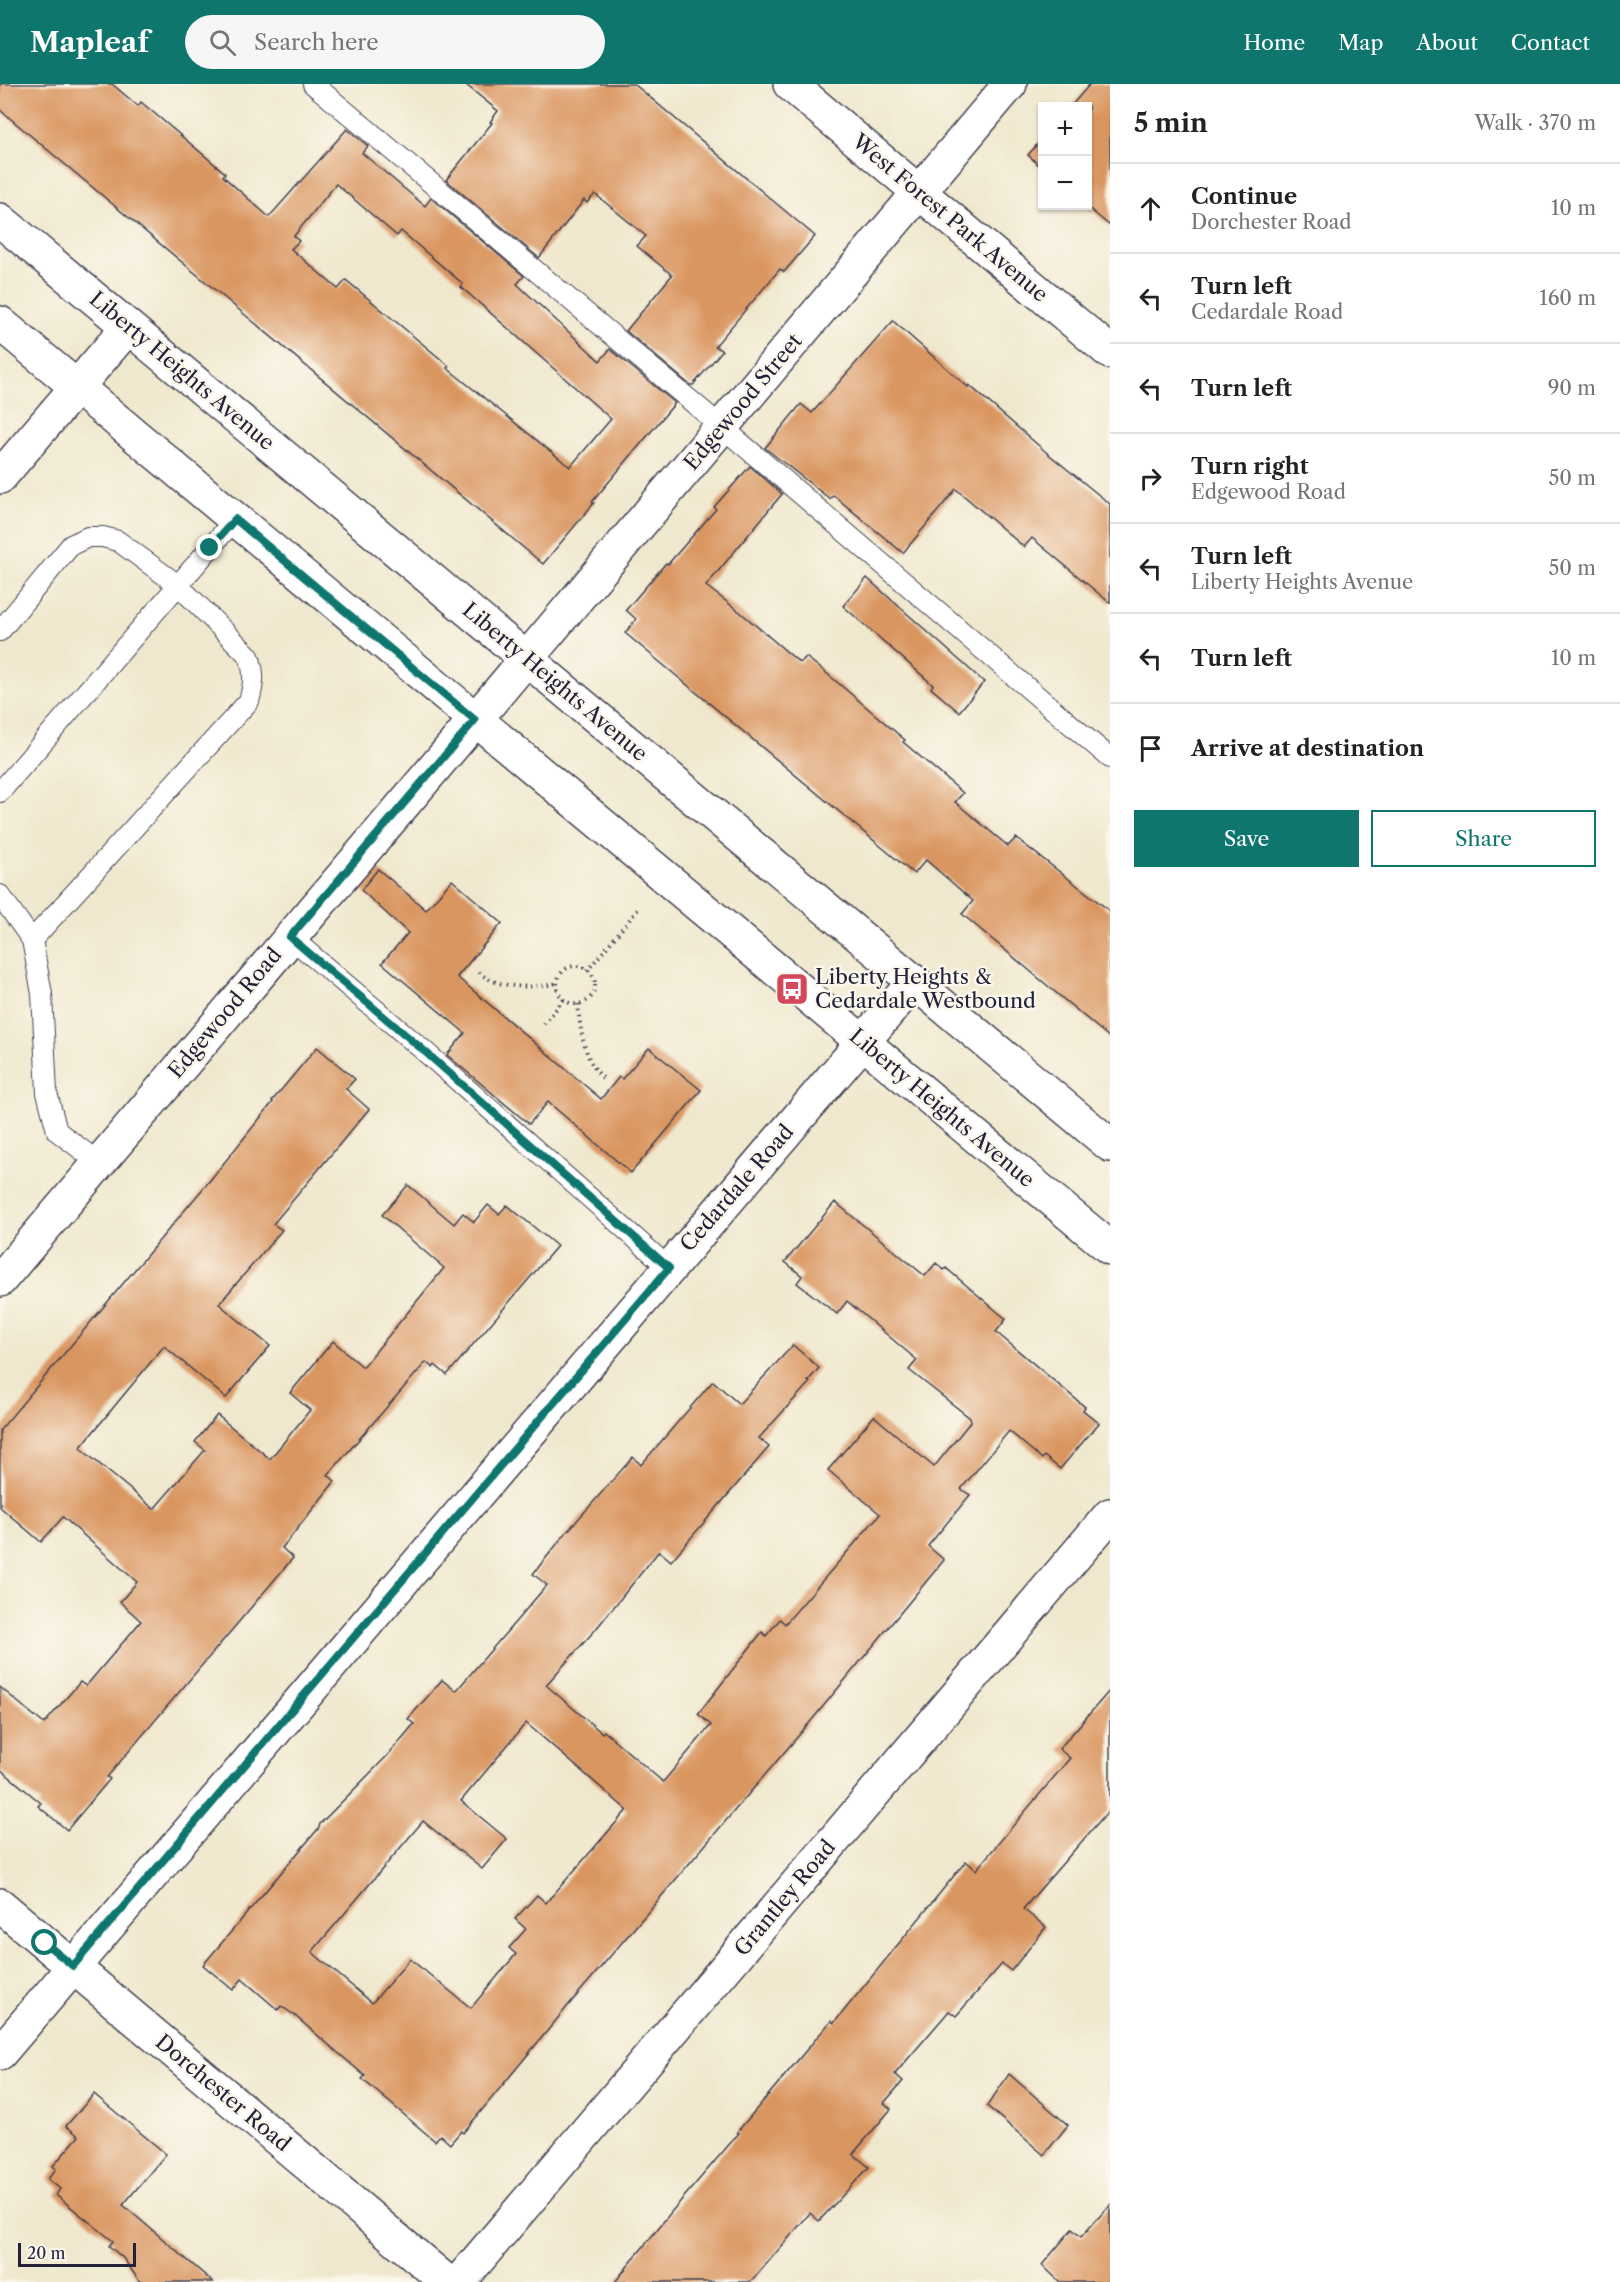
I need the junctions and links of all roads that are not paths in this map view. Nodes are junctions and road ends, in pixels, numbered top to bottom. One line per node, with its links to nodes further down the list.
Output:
1 (313, 84): 10 (lane)
2 (790, 84): 4 (street, West Forest Park Avenue)
3 (1010, 84): 4 (street, Edgewood Street)
4 (920, 192): 8 (street, West Forest Park Avenue); 10 (street, Edgewood Street)
5 (0, 220): 7 (street, Liberty Heights Avenue)
6 (0, 322): 9 (street, Liberty Heights Avenue)
7 (129, 327): 9 (street); 15 (street, Liberty Heights Avenue)
8 (1110, 352)
9 (77, 387): 11 (street); 12 (street, Liberty Heights Avenue)
10 (722, 427): 15 (street, Edgewood Street); 17 (lane)
11 (0, 477)
12 (235, 519): 13 (lane); 16 (street, Liberty Heights Avenue)
13 (178, 585): 14 (lane); 18 (lane); 21 (lane)
14 (0, 631)
15 (527, 659): 16 (street, Edgewood Street); 22 (street, Liberty Heights Avenue)
16 (475, 720): 20 (street, Edgewood Road); 23 (street, Liberty Heights Avenue)
17 (1110, 758)
18 (0, 792)
19 (0, 896): 21 (lane)
20 (290, 937): 25 (street, Edgewood Road); 27 (lane)
21 (32, 940): 25 (lane)
22 (914, 982): 23 (street, Cedardale Road); 24 (street, Liberty Heights Avenue)
23 (862, 1042): 26 (street, Liberty Heights Avenue); 27 (street, Cedardale Road)
24 (1110, 1145)
25 (99, 1163): 28 (street, Edgewood Road)
26 (1110, 1248)
27 (669, 1268): 31 (street, Cedardale Road)
28 (0, 1280)
29 (1110, 1515): 34 (street, Grantley Road)
30 (0, 1905): 31 (street, Dorchester Road)
31 (73, 1966): 32 (street, Cedardale Road); 33 (street, Dorchester Road)
32 (0, 2053)
33 (447, 2282)
34 (459, 2282)

